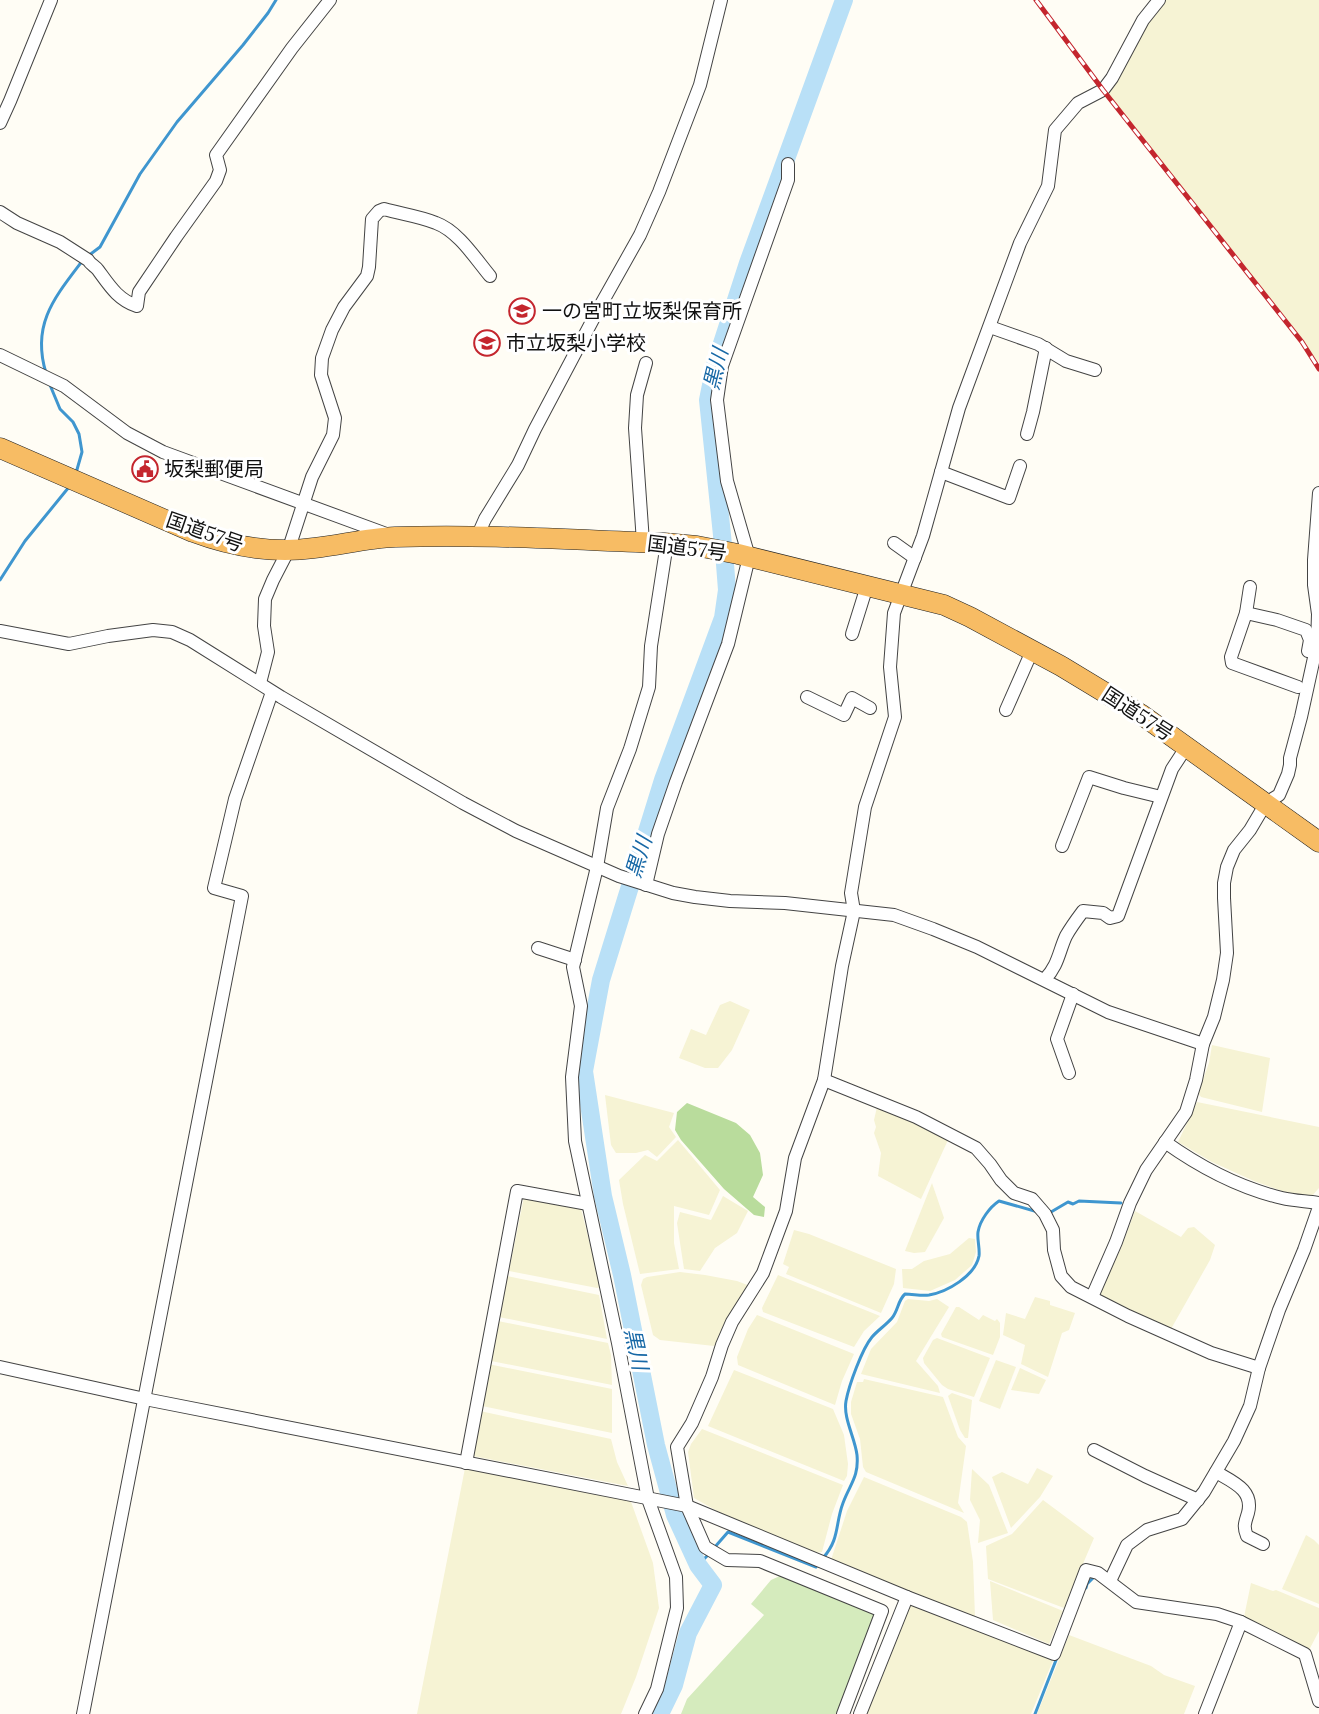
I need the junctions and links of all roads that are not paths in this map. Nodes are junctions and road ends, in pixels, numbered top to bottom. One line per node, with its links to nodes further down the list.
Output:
1 (51, 0): 5 (street)
2 (330, 0): 7 (street)
3 (721, 0): 21 (street)
4 (1159, 0): 9 (street)
5 (0, 123)
6 (788, 164): 26 (street)
7 (0, 212)
8 (490, 276): 19 (street)
9 (990, 327): 10 (street); 17 (street)
10 (1046, 348): 13 (street); 14 (street)
11 (0, 355): 19 (street)
12 (645, 363): 22 (street)
13 (1095, 370)
14 (1027, 434)
15 (0, 448): 25 (highway, 国道57号)
16 (1020, 466): 17 (street)
17 (941, 472): 28 (street)
18 (1319, 493): 27 (street)
19 (303, 504): 20 (street); 25 (street)
20 (394, 537): 21 (highway, 国道57号); 25 (highway, 国道57号)
21 (477, 537): 22 (highway, 国道57号)
22 (643, 542): 23 (highway, 国道57号)
23 (664, 543): 26 (highway, 国道57号); 50 (street)
24 (894, 543): 28 (street)
25 (288, 551): 38 (street)
26 (743, 555): 29 (highway, 国道57号); 51 (street)
27 (1317, 555): 33 (street)
28 (915, 558): 31 (street)
29 (867, 586): 31 (highway, 国道57号); 35 (street)
30 (1250, 587): 32 (street)
31 (902, 594): 37 (highway, 国道57号); 52 (street)
32 (1246, 613): 39 (street); 39 (street)
33 (1319, 614): 36 (street)
34 (0, 631): 38 (street)
35 (852, 634)
36 (1318, 645): 45 (street)
37 (1032, 651): 43 (street); 44 (highway, 国道57号)
38 (260, 683): 40 (street)
39 (1298, 687): 45 (street)
40 (272, 692): 50 (street); 66 (street)
41 (807, 697): 42 (street)
42 (870, 708)
43 (1006, 710)
44 (1187, 746): 46 (street); 47 (highway, 国道57号)
45 (1290, 758): 47 (street)
46 (1161, 797): 49 (street); 55 (street)
47 (1266, 803): 48 (highway, 国道57号); 57 (street)
48 (1319, 842)
49 (1062, 846)
50 (597, 867): 51 (street); 54 (street)
51 (646, 885): 52 (street)
52 (855, 911): 55 (street); 59 (street)
53 (542, 953): 54 (street)
54 (575, 960): 61 (street)
55 (1045, 979): 56 (street)
56 (1073, 994): 57 (street); 58 (street)
57 (1203, 1044): 60 (street)
58 (1069, 1073)
59 (824, 1080): 63 (street); 72 (street)
60 (1165, 1142): 62 (street); 63 (street)
61 (588, 1204): 68 (street); 70 (street)
62 (1319, 1205): 65 (street)
63 (1092, 1297): 65 (street)
64 (0, 1367): 66 (street)
65 (1259, 1368): 69 (street)
66 (145, 1399): 68 (street); 78 (street)
67 (1094, 1450): 71 (street)
68 (466, 1463): 70 (street)
69 (1216, 1472): 71 (street); 73 (street)
70 (648, 1498): 72 (street); 79 (street)
71 (1198, 1500): 74 (street)
72 (687, 1506): 75 (street); 80 (street)
73 (1263, 1544)
74 (1110, 1581): 75 (street); 76 (street)
75 (907, 1597): 81 (street)
76 (1240, 1622): 77 (street); 82 (street)
77 (1319, 1701)
78 (83, 1714)
79 (645, 1714)
80 (843, 1714)
81 (860, 1714)
82 (1205, 1714)

